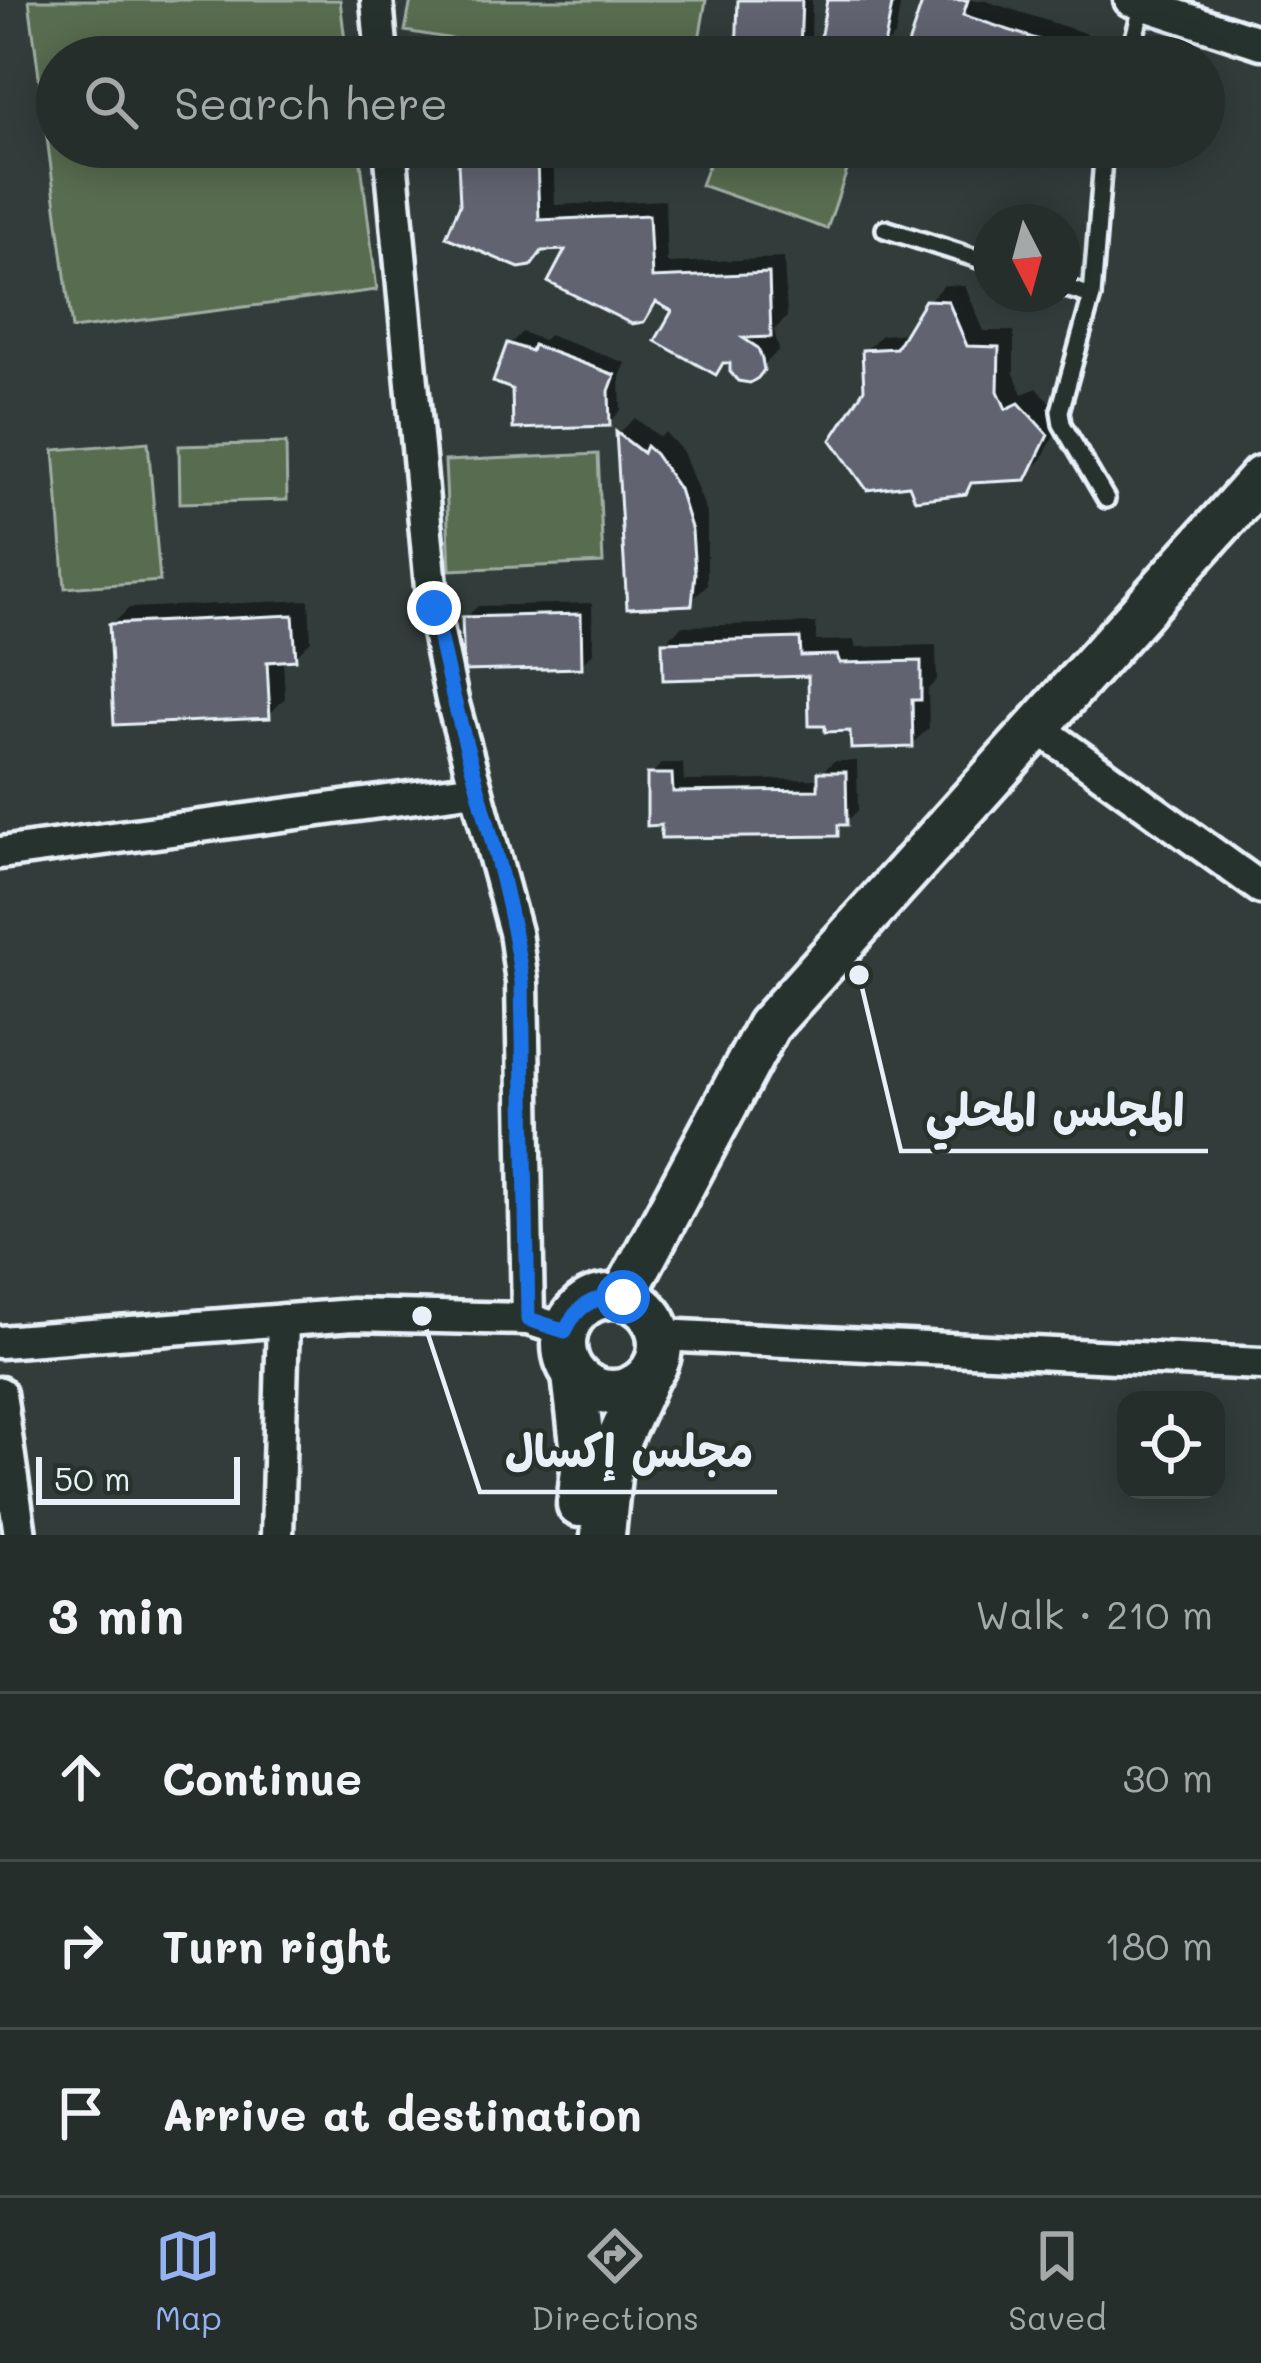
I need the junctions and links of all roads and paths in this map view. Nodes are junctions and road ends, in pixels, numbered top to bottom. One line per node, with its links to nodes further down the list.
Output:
1 (376, 0): 3 (street)
2 (1137, 2): 4 (lane); 5 (street)
3 (380, 36)
4 (1132, 36)
5 (1261, 43)
6 (392, 168): 15 (street)
7 (1102, 168): 11 (lane)
8 (885, 229): 9 (lane)
9 (973, 257)
10 (1081, 292): 11 (lane)
11 (1092, 296): 13 (lane)
12 (1261, 478): 14 (main road)
13 (1106, 499)
14 (1036, 726): 17 (street); 18 (main road)
15 (476, 789): 16 (street); 20 (street)
16 (0, 853)
17 (1261, 888)
18 (623, 1297): 20 (main road); 21 (main road)
19 (283, 1320): 20 (street); 22 (street); 28 (street)
20 (546, 1325): 24 (main road)
21 (660, 1335): 23 (street); 25 (main road)
22 (0, 1342)
23 (1261, 1364)
24 (574, 1375): 25 (main road); 29 (main road)
25 (646, 1380): 30 (main road)
26 (0, 1394): 27 (street)
27 (20, 1535)
28 (277, 1535)
29 (576, 1535)
30 (603, 1535)

